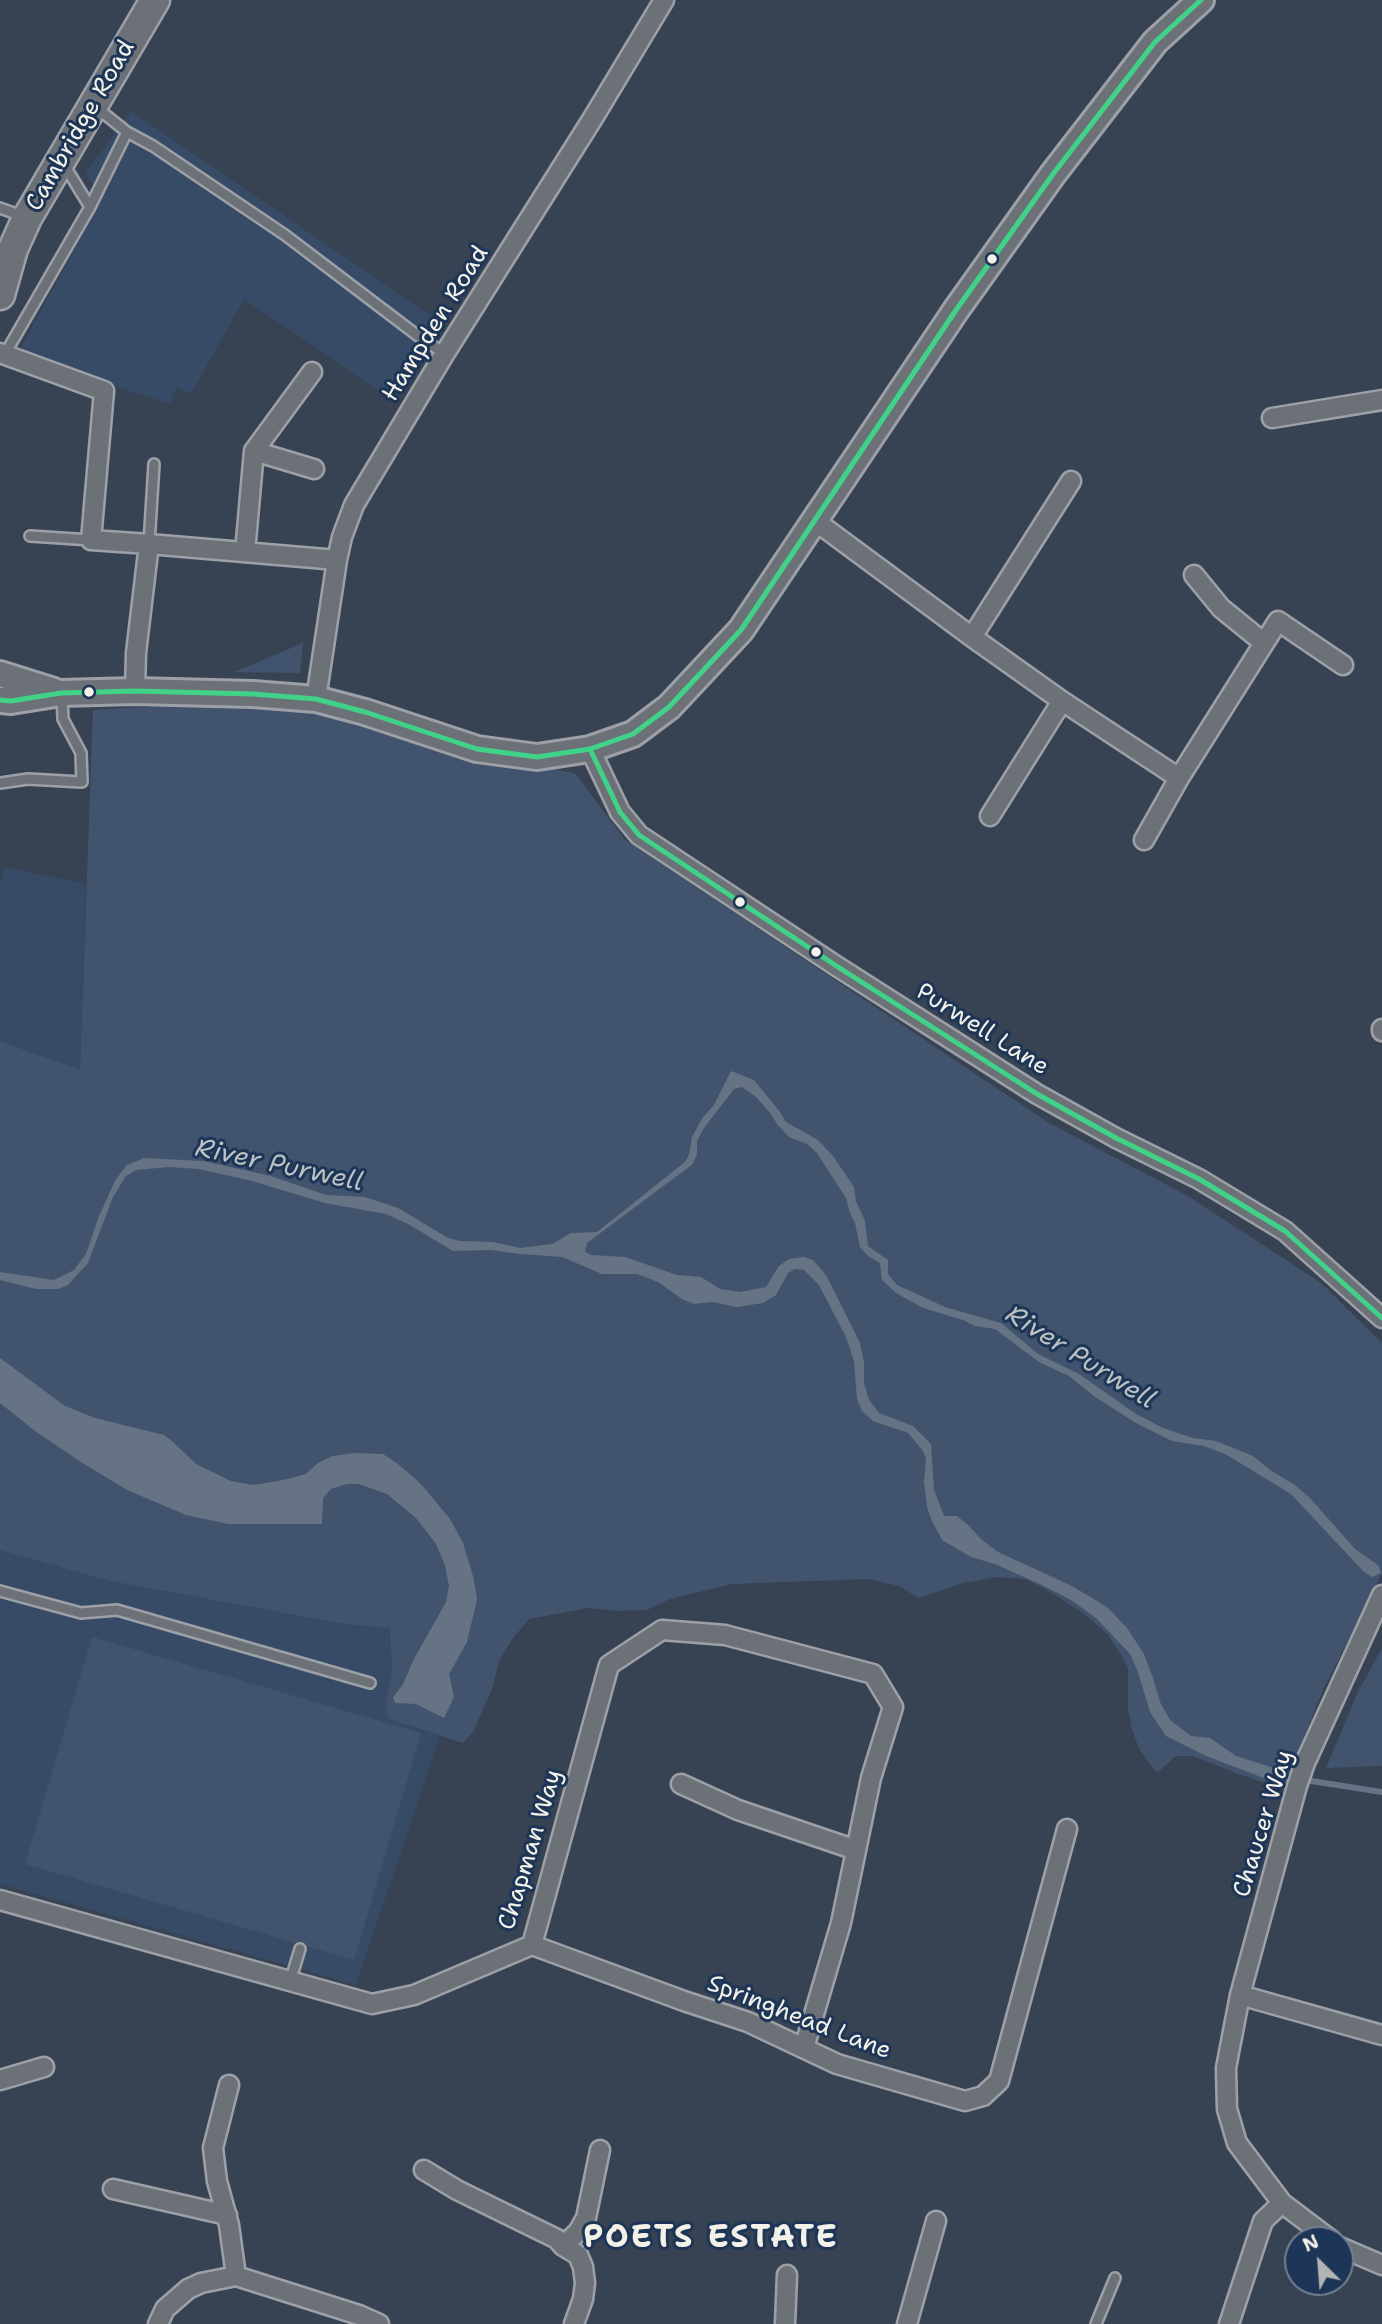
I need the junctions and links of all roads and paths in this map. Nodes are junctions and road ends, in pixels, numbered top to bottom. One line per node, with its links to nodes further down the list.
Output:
1 (155, 0): 4 (main road, Cambridge Road)
2 (664, 0): 11 (street, Hampden Road)
3 (1200, 0): 20 (street)
4 (93, 104): 5 (lane); 6 (main road, Cambridge Road)
5 (127, 132): 7 (lane); 11 (lane)
6 (61, 159): 7 (lane); 9 (main road, Cambridge Road)
7 (90, 206): 12 (lane)
8 (0, 208): 9 (lane)
9 (27, 218): 10 (main road, Cambridge Road)
10 (0, 295)
11 (445, 353): 25 (street, Hampden Road)
12 (2, 354): 22 (street)
13 (312, 372): 16 (street)
14 (1382, 400): 15 (street)
15 (1272, 418)
16 (254, 451): 18 (street); 24 (street)
17 (154, 464): 23 (lane)
18 (314, 469)
19 (1071, 481): 27 (street)
20 (814, 520): 27 (street); 36 (street)
21 (30, 536): 22 (lane)
22 (92, 540): 23 (street)
23 (149, 544): 24 (street); 31 (street)
24 (245, 552): 25 (street)
25 (337, 560): 33 (street, Hampden Road)
26 (1194, 575): 28 (street)
27 (972, 637): 35 (street)
28 (1264, 643): 29 (street); 37 (street)
29 (1343, 665)
30 (0, 674): 32 (street)
31 (135, 691): 32 (street); 33 (street)
32 (61, 693): 34 (street); 38 (lane)
33 (316, 699): 36 (street)
34 (0, 700)
35 (1062, 701): 37 (street); 39 (street)
36 (590, 749): 41 (street, Purwell Lane)
37 (1179, 778): 40 (street)
38 (0, 783)
39 (990, 816)
40 (1144, 840)
41 (1382, 1318)
42 (0, 1591): 44 (lane)
43 (1382, 1595): 52 (street, Chaucer Way)
44 (370, 1683)
45 (681, 1784): 47 (street)
46 (1067, 1829): 54 (street, Springhead Lane)
47 (856, 1850): 49 (street, Chapman Way); 54 (street)
48 (0, 1900): 51 (street, Chapman Way)
49 (532, 1945): 51 (street, Chapman Way); 54 (street, Springhead Lane)
50 (300, 1949): 51 (lane)
51 (290, 1982)
52 (1240, 1996): 53 (street); 61 (street, Chaucer Way)
53 (1382, 2035)
54 (804, 2048)
55 (44, 2067): 56 (street)
56 (0, 2080)
57 (229, 2085): 62 (street)
58 (600, 2150): 65 (street)
59 (424, 2170): 65 (street)
60 (113, 2189): 62 (street)
61 (1282, 2203): 64 (street, Chaucer Way); 77 (street)
62 (228, 2215): 69 (street)
63 (936, 2221): 75 (street)
64 (1312, 2226)
65 (563, 2246): 73 (street)
66 (1354, 2253): 67 (street)
67 (1382, 2264)
68 (787, 2275): 74 (street)
69 (236, 2276): 71 (street); 72 (street)
70 (1115, 2278): 76 (lane)
71 (158, 2324)
72 (379, 2324)
73 (574, 2324)
74 (785, 2324)
75 (907, 2324)
76 (1096, 2324)
77 (1229, 2324)

